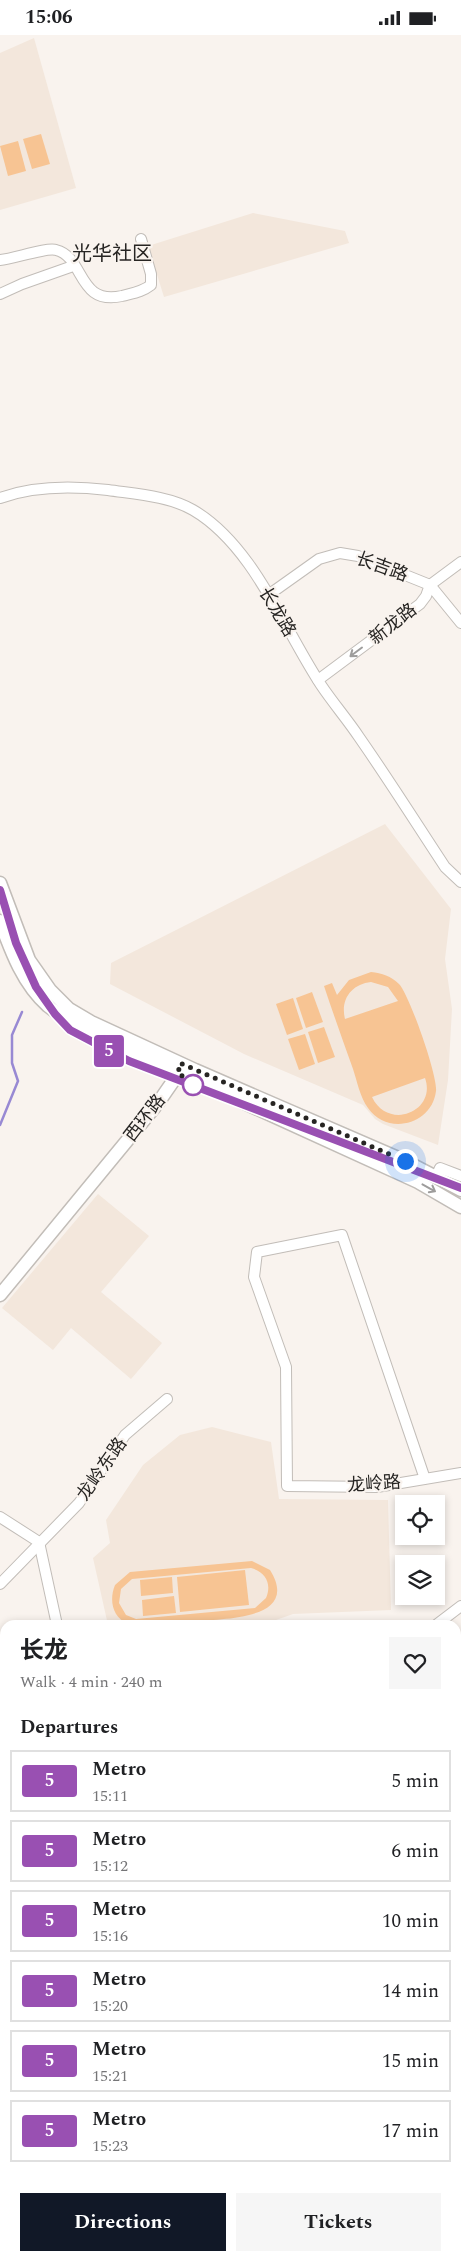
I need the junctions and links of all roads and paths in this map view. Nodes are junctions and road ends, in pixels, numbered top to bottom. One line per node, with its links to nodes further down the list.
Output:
1 (141, 239): 3 (street)
2 (0, 260): 3 (street)
3 (73, 266): 4 (street)
4 (0, 295)
5 (1, 496): 8 (street, 长龙路)
6 (461, 562): 7 (street, 新龙路)
7 (430, 585): 8 (street, 长吉路); 9 (street, 长吉路); 10 (street, 新龙路, one-way to 10)
8 (268, 597): 10 (street, 长龙路)
9 (461, 623)
10 (318, 680): 11 (street, 长龙路)
11 (461, 882)
12 (0, 883): 14 (main road)
13 (0, 921): 14 (main road)
14 (176, 1070): 16 (main road); 18 (main road, one-way to 18); 19 (main road, 西环路); 20 (main road, 西环路)
15 (461, 1176): 16 (street)
16 (436, 1177): 17 (main road)
17 (461, 1190)
18 (461, 1207)
19 (0, 1283)
20 (0, 1295)
21 (167, 1399): 25 (street, 龙岭东路)
22 (461, 1473): 23 (street, 龙岭路)
23 (424, 1479): 23 (street, 龙岭路)
24 (0, 1517): 25 (street)
25 (39, 1542): 26 (street, 龙岭东路); 28 (street)
26 (0, 1584)
27 (461, 1606): 29 (street)
28 (56, 1620)
29 (443, 1620)

